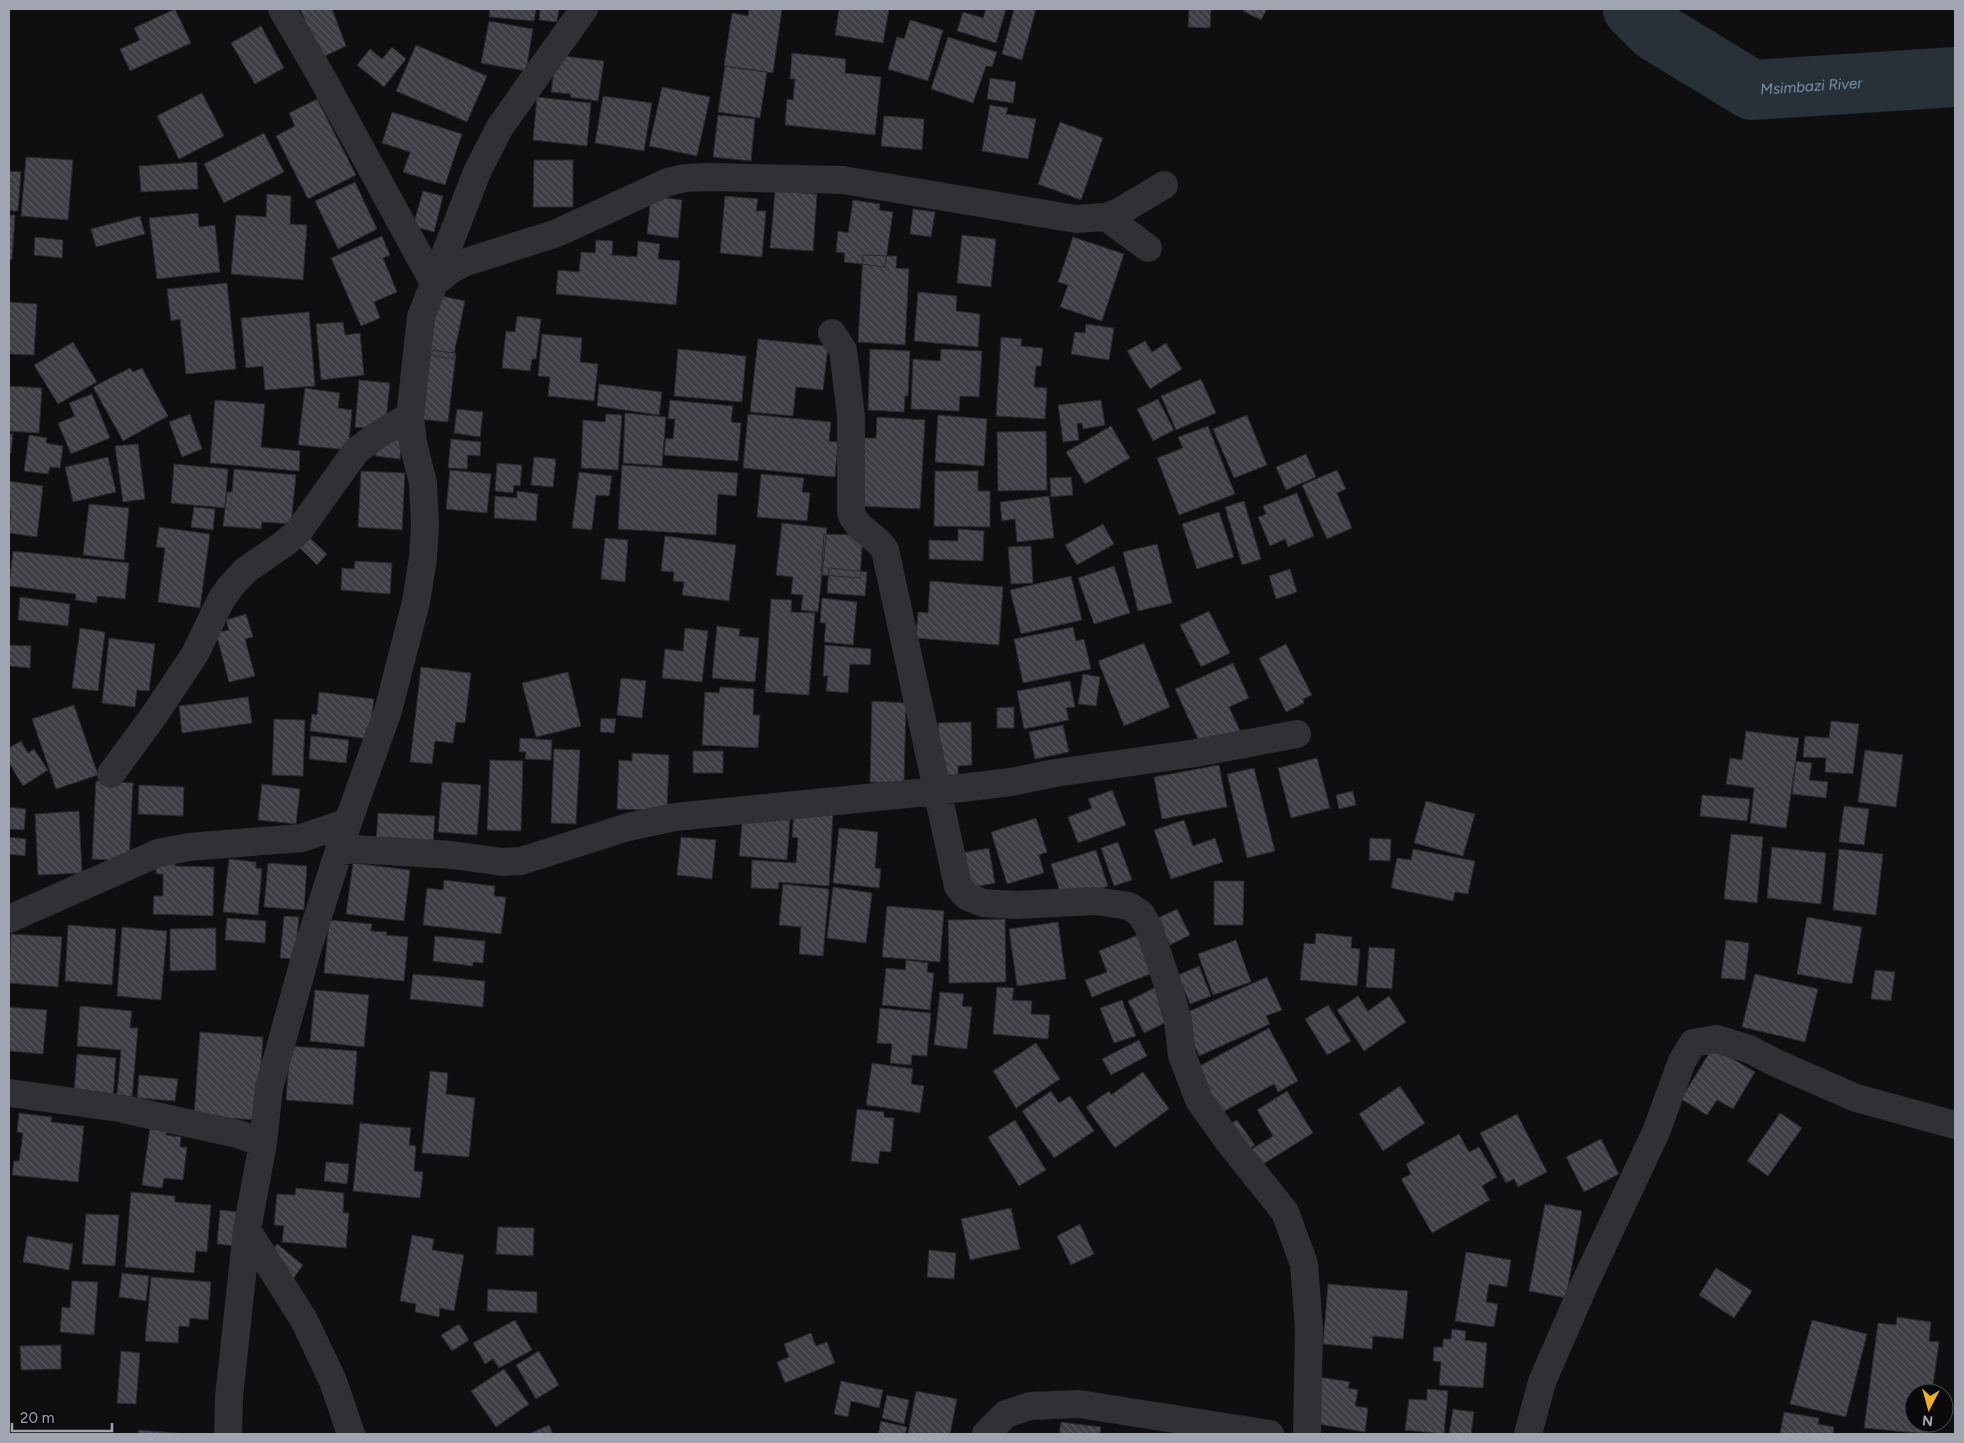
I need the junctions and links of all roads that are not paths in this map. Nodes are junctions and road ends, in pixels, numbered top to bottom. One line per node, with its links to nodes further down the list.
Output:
1 (282, 9): 6 (street)
2 (584, 9): 6 (street)
3 (1164, 186): 4 (street)
4 (1106, 217): 5 (street); 6 (street)
5 (1148, 248)
6 (434, 283): 8 (street)
7 (832, 333): 11 (street)
8 (410, 416): 10 (street); 12 (street)
9 (1297, 734): 11 (street)
10 (111, 774)
11 (937, 791): 13 (street); 23 (street)
12 (348, 822): 13 (street); 14 (street)
13 (340, 851): 17 (street)
14 (9, 919)
15 (9, 1093): 17 (street)
16 (1955, 1125): 24 (street)
17 (263, 1143): 18 (street)
18 (247, 1230): 19 (street); 20 (street)
19 (228, 1434)
20 (350, 1434)
21 (986, 1434): 22 (street)
22 (1270, 1434)
23 (1307, 1434)
24 (1528, 1434)

